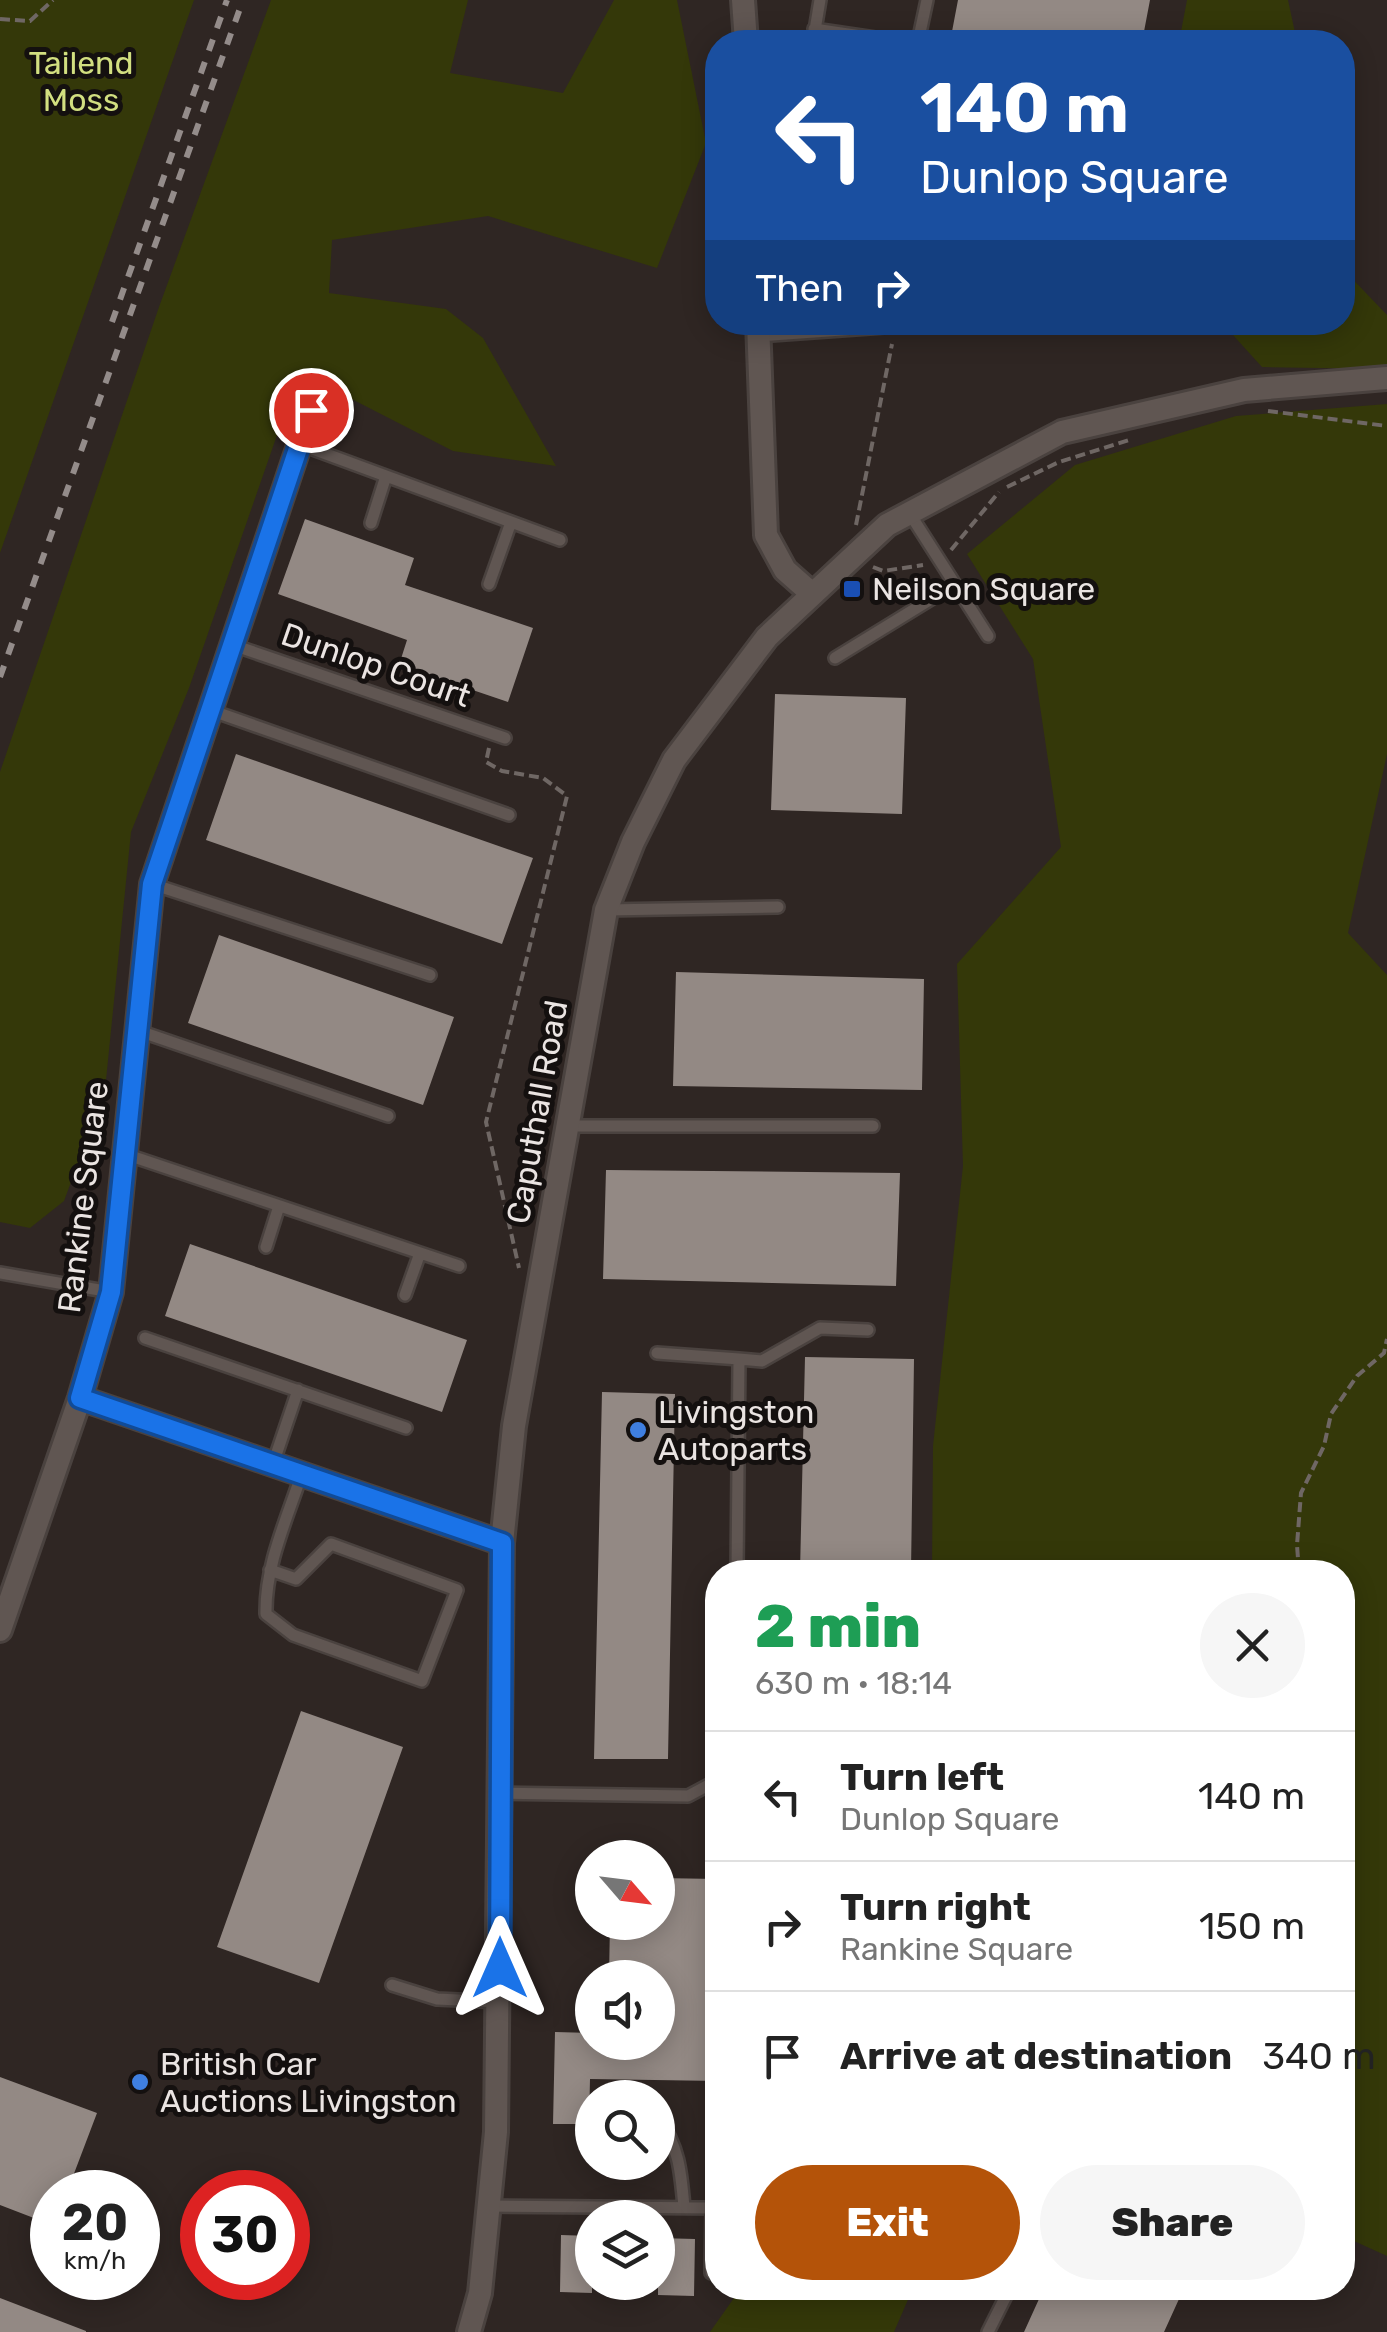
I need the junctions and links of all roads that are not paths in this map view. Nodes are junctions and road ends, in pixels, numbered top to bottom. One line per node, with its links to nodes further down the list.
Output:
1 (743, 0): 4 (street)
2 (820, 0): 5 (lane)
3 (928, 0): 6 (lane)
4 (745, 30)
5 (815, 30)
6 (921, 30)
7 (758, 335): 18 (street)
8 (1387, 378): 12 (street, Caputhall Road)
9 (311, 410): 10 (street, Rankine Square)
10 (299, 444): 11 (lane); 20 (street, Rankine Square)
11 (386, 476): 13 (lane); 14 (lane)
12 (910, 514): 17 (lane); 18 (street, Caputhall Road)
13 (511, 522): 15 (lane); 16 (lane)
14 (370, 523)
15 (560, 540)
16 (488, 584)
17 (954, 584): 19 (lane); 21 (lane)
18 (811, 593): 27 (street, Caputhall Road)
19 (988, 636)
20 (230, 644): 22 (street, Rankine Square); 23 (lane, Dunlop Court)
21 (836, 658)
22 (208, 709): 24 (lane); 25 (street, Rankine Square)
23 (499, 736)
24 (510, 815)
25 (152, 884): 28 (lane); 29 (street, Rankine Square)
26 (778, 907): 27 (lane)
27 (606, 910): 31 (street, Caputhall Road)
28 (430, 975)
29 (135, 1030): 30 (lane); 33 (street, Rankine Square)
30 (388, 1116)
31 (566, 1126): 32 (lane); 50 (street, Caputhall Road)
32 (873, 1126)
33 (122, 1153): 34 (lane); 39 (street, Rankine Square)
34 (279, 1206): 35 (lane); 36 (lane)
35 (266, 1247)
36 (420, 1253): 37 (lane); 40 (lane)
37 (459, 1266)
38 (0, 1272): 39 (lane)
39 (111, 1292): 46 (street, Rankine Square)
40 (405, 1295)
41 (868, 1330): 44 (lane)
42 (146, 1338): 45 (lane)
43 (657, 1353): 44 (lane)
44 (739, 1359): 51 (lane)
45 (298, 1390): 47 (lane); 48 (lane)
46 (80, 1398): 48 (street); 53 (street, Rankine Square)
47 (406, 1428)
48 (273, 1464): 49 (street)
49 (302, 1473): 50 (street); 52 (lane)
50 (502, 1543): 55 (street, Caputhall Road)
51 (737, 1560)
52 (270, 1570): 52 (lane)
53 (0, 1630)
54 (705, 1787): 55 (lane)
55 (499, 1793): 57 (street, Caputhall Road)
56 (392, 1985): 57 (lane)
57 (500, 2002): 59 (street, Caputhall Road)
58 (675, 2143): 60 (lane)
59 (490, 2206): 60 (lane); 63 (street, Caputhall Road)
60 (684, 2207): 61 (lane)
61 (705, 2208)
62 (1004, 2300): 64 (lane)
63 (469, 2332)
64 (988, 2332)

